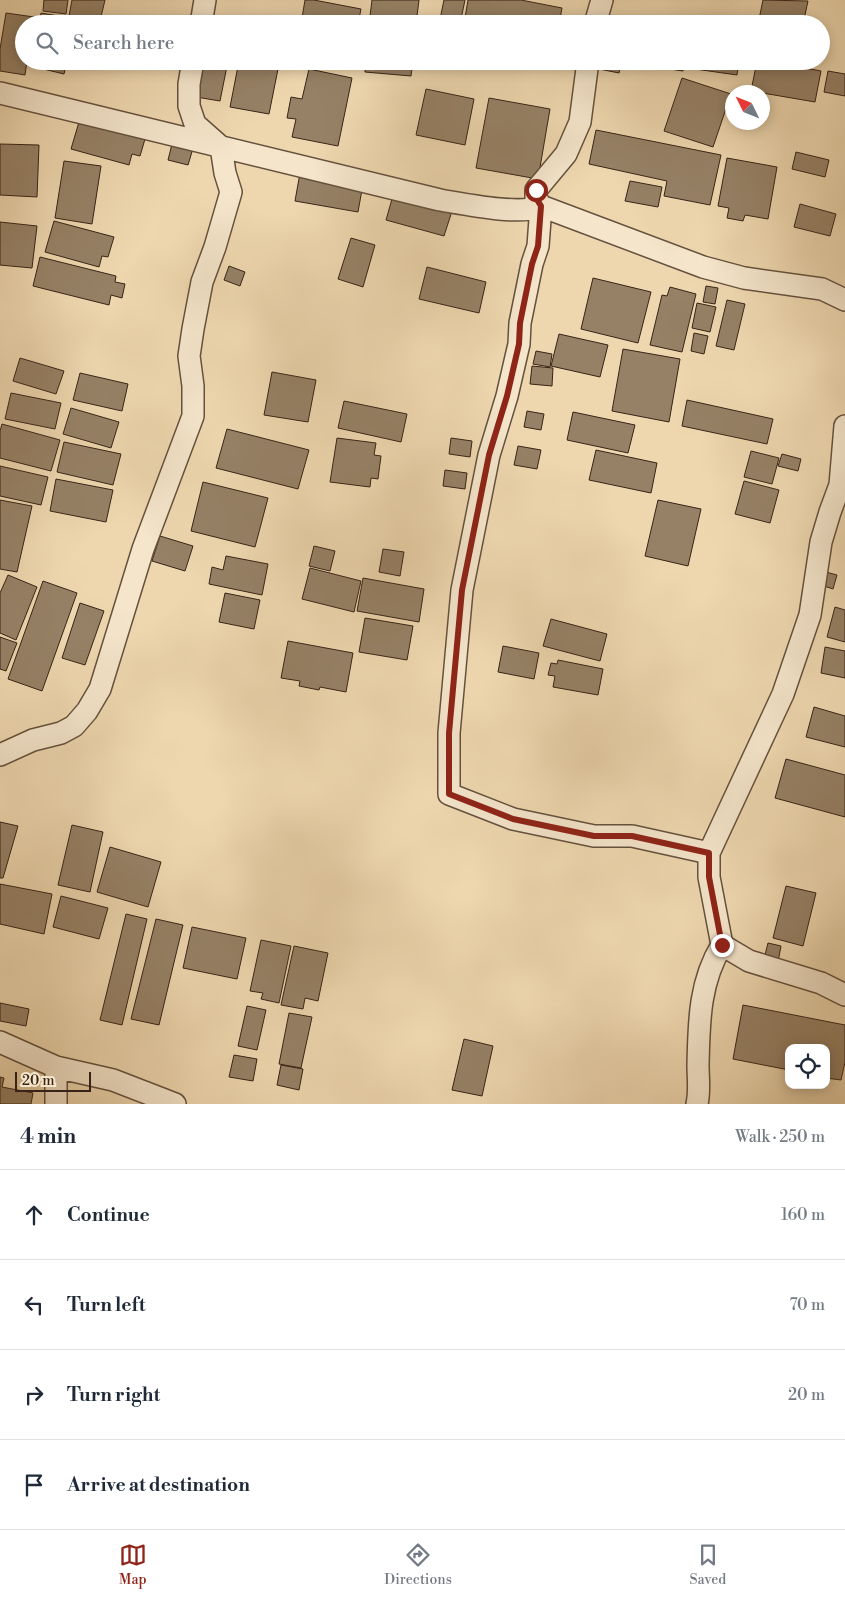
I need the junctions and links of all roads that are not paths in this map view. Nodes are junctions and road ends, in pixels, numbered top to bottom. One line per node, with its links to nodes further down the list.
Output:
1 (205, 0): 3 (street)
2 (602, 0): 4 (street)
3 (202, 15)
4 (598, 15)
5 (192, 70): 8 (street)
6 (587, 70): 9 (street)
7 (0, 93): 8 (street)
8 (221, 147): 9 (street); 12 (street)
9 (536, 205): 10 (street); 13 (street)
10 (845, 300)
11 (845, 426): 13 (street)
12 (0, 755)
13 (709, 853): 14 (street)
14 (722, 945): 15 (street); 20 (street)
15 (845, 995)
16 (0, 1042): 17 (street)
17 (56, 1067): 18 (street); 19 (street)
18 (56, 1104)
19 (175, 1104)
20 (697, 1104)

